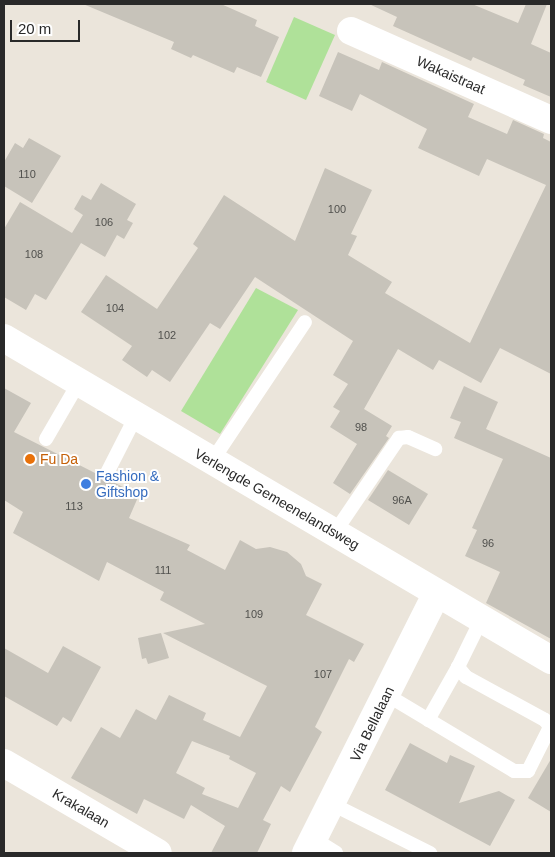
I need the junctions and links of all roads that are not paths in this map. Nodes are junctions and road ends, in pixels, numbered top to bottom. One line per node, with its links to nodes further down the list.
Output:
1 (351, 31): 2 (street, Wakaistraat)
2 (551, 120)
3 (305, 322): 9 (lane)
4 (4, 338): 5 (street, Verlengde Gemeenelandsweg)
5 (78, 382): 6 (street, Verlengde Gemeenelandsweg); 7 (lane)
6 (136, 416): 9 (street, Verlengde Gemeenelandsweg); 10 (lane)
7 (46, 439)
8 (436, 449): 11 (lane)
9 (212, 461): 11 (street, Verlengde Gemeenelandsweg)
10 (107, 473)
11 (335, 532): 12 (street, Verlengde Gemeenelandsweg)
12 (436, 594): 13 (street, Verlengde Gemeenelandsweg); 16 (street, Via Bellalaan)
13 (481, 620): 14 (street, Verlengde Gemeenelandsweg); 15 (lane)
14 (551, 660)
15 (458, 666): 17 (lane); 17 (lane)
16 (387, 695): 17 (lane); 19 (street, Via Bellalaan)
17 (428, 720)
18 (4, 763): 21 (street, Krakalaan)
19 (332, 804): 20 (street, Via Bellalaan); 22 (lane)
20 (318, 849)
21 (158, 853)
22 (430, 853)

